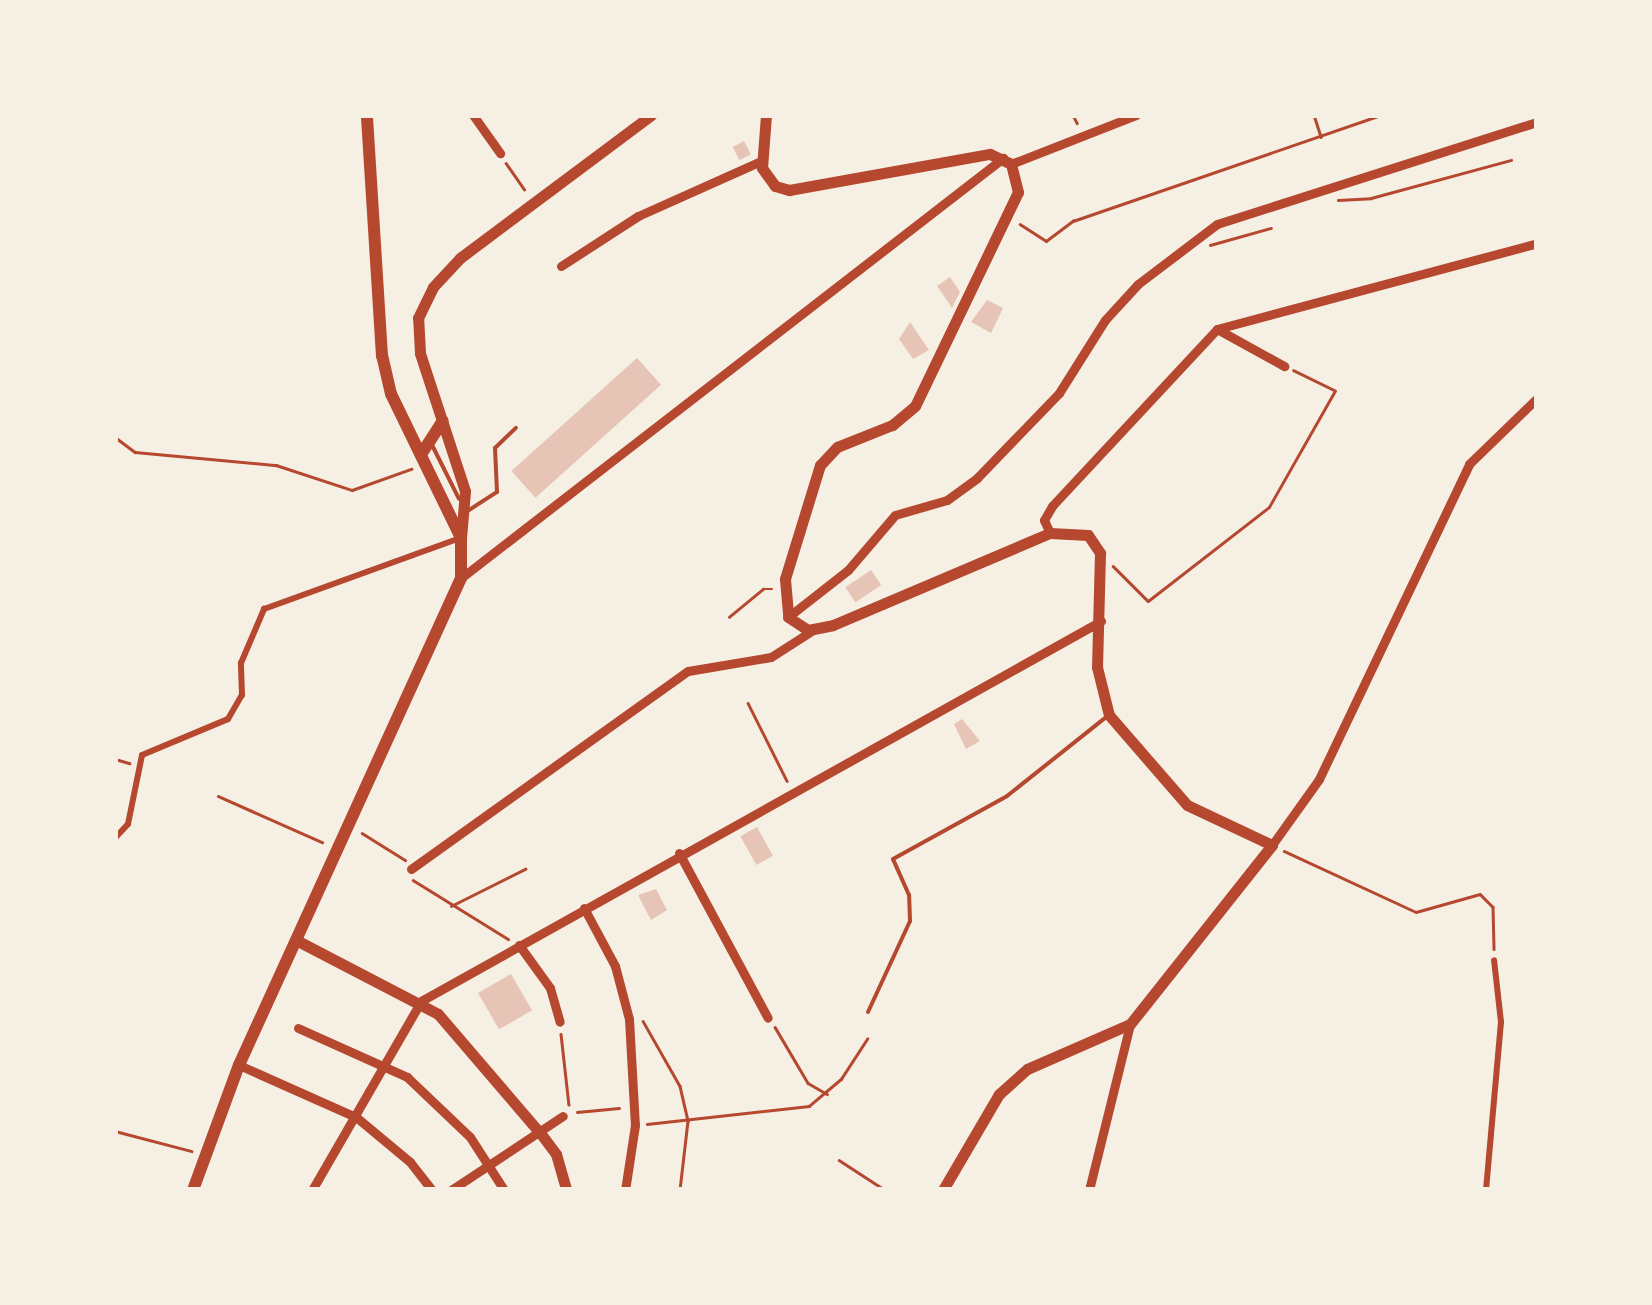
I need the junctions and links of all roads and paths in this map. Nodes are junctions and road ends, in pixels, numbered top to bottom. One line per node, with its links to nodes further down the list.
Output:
1 (367, 115): 28 (main road)
2 (473, 115): 10 (street)
3 (651, 115): 14 (street)
4 (766, 115): 12 (street)
5 (1136, 115): 13 (street)
6 (1314, 115): 9 (path)
7 (1380, 115): 9 (path)
8 (1537, 122): 36 (street)
9 (1322, 140): 16 (path)
10 (500, 153): 14 (path)
11 (1512, 160): 15 (path)
12 (760, 161): 13 (street); 20 (street)
13 (1007, 161): 16 (street); 33 (street)
14 (531, 199): 24 (street)
15 (1321, 199)
16 (1010, 218): 34 (street)
17 (1272, 228): 19 (path)
18 (1537, 243): 21 (street)
19 (1199, 249)
20 (561, 266)
21 (1217, 329): 22 (street); 30 (street)
22 (1284, 366): 32 (path)
23 (1537, 398): 47 (street)
24 (443, 421): 27 (main road); 29 (street)
25 (516, 428): 29 (lane)
26 (115, 437): 28 (path)
27 (430, 441): 28 (main road); 29 (lane)
28 (424, 458): 31 (main road)
29 (468, 515): 31 (street)
30 (1050, 533): 32 (street); 38 (street)
31 (461, 538): 33 (main road); 42 (street)
32 (1100, 553): 37 (street)
33 (460, 578): 45 (main road)
34 (784, 590): 35 (path); 36 (street)
35 (729, 617)
36 (788, 617): 38 (street)
37 (1101, 620): 40 (street); 43 (street)
38 (812, 630): 50 (street)
39 (748, 703): 43 (path)
40 (1109, 715): 47 (street); 59 (lane)
41 (115, 759): 42 (path)
42 (140, 766): 46 (street)
43 (792, 792): 49 (street)
44 (218, 796): 48 (path)
45 (347, 826): 48 (main road); 50 (path)
46 (115, 838)
47 (1272, 846): 56 (path); 62 (street)
48 (337, 848): 54 (main road)
49 (679, 853): 53 (street); 60 (street)
50 (411, 869): 52 (path)
51 (525, 869): 52 (path)
52 (450, 907): 55 (path)
53 (584, 908): 55 (street); 68 (street)
54 (296, 940): 57 (street); 65 (main road)
55 (519, 944): 57 (street); 61 (street)
56 (1494, 960): 89 (street)
57 (421, 1001): 66 (street); 74 (street)
58 (635, 1008): 71 (path)
59 (868, 1012)
60 (768, 1018): 67 (path)
61 (560, 1022): 69 (path)
62 (1130, 1024): 87 (street); 88 (street)
63 (298, 1028): 66 (street)
64 (868, 1039): 67 (path)
65 (239, 1064): 70 (street); 75 (main road)
66 (387, 1065): 70 (street); 77 (street)
67 (827, 1095): 71 (path)
68 (635, 1106): 69 (path); 72 (street)
69 (566, 1115): 74 (street)
70 (356, 1117): 79 (street); 80 (street)
71 (688, 1121): 72 (path); 85 (path)
72 (635, 1125): 84 (street)
73 (115, 1132): 75 (path)
74 (541, 1134): 77 (street); 83 (street)
75 (206, 1156): 78 (main road)
76 (839, 1160): 86 (path)
77 (491, 1165): 81 (street); 82 (street)
78 (193, 1190)
79 (312, 1190)
80 (432, 1190)
81 (451, 1190)
82 (504, 1190)
83 (566, 1190)
84 (626, 1190)
85 (680, 1190)
86 (884, 1190)
87 (943, 1190)
88 (1088, 1190)
89 (1486, 1190)

